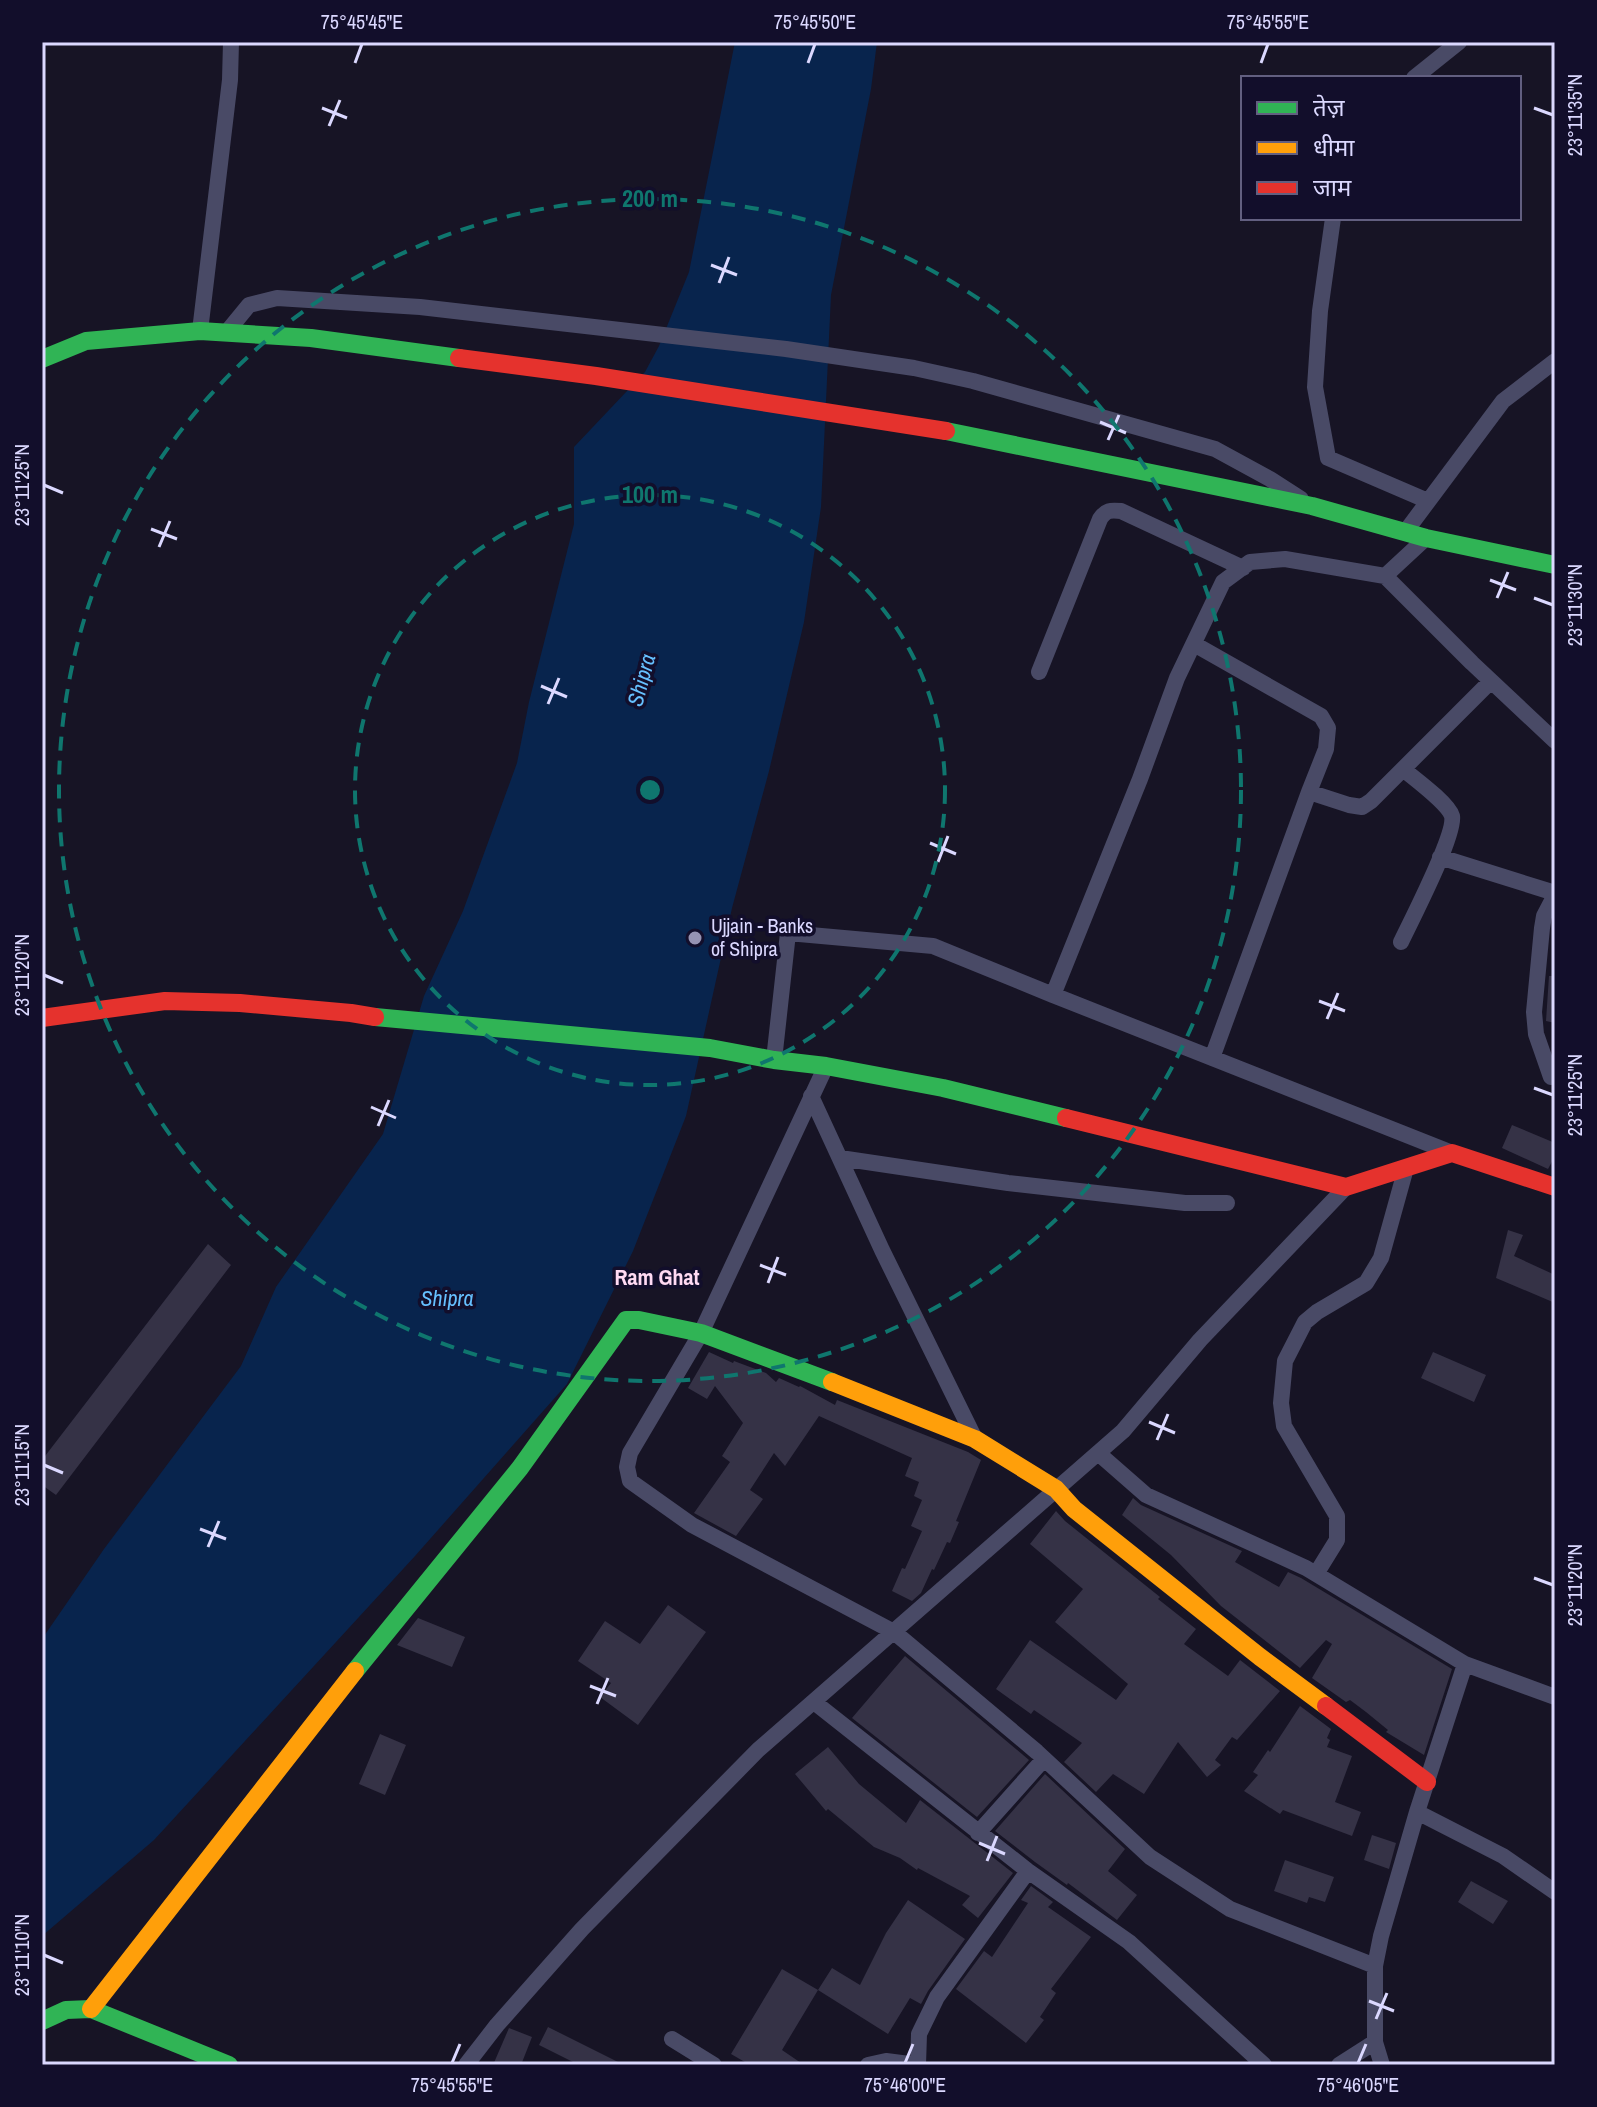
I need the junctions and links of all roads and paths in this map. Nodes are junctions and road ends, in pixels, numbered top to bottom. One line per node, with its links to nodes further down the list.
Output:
1 (231, 42): 5 (street)
2 (1459, 42): 3 (street)
3 (1416, 76)
4 (1333, 220): 9 (street)
5 (200, 331): 6 (main road); 7 (main road)
6 (226, 333): 10 (main road); 10 (street)
7 (42, 359)
8 (1555, 361): 9 (street)
9 (1428, 501): 11 (street)
10 (1312, 506): 11 (main road)
11 (1406, 531): 12 (main road)
12 (1426, 538): 13 (main road); 15 (street)
13 (1555, 565)
14 (1243, 568): 15 (street); 16 (street); 17 (street)
15 (1385, 576): 18 (street)
16 (1194, 644): 21 (street); 25 (street)
17 (1039, 672)
18 (1491, 681): 19 (street); 20 (street)
19 (1555, 741)
20 (1403, 769): 21 (street); 22 (street)
21 (1309, 792): 27 (street)
22 (1440, 857): 23 (street); 24 (street)
23 (1555, 894): 30 (street)
24 (1401, 942)
25 (1053, 995): 27 (street); 28 (street)
26 (42, 1018): 28 (main road)
27 (1212, 1058): 32 (street)
28 (774, 1060): 29 (main road)
29 (826, 1066): 31 (street); 35 (main road)
30 (1551, 1077)
31 (811, 1096): 33 (street); 38 (street)
32 (1452, 1153): 34 (main road); 36 (main road)
33 (840, 1158): 37 (street); 39 (street)
34 (1406, 1168): 35 (main road); 42 (street)
35 (1346, 1187): 40 (street)
36 (1555, 1187)
37 (1227, 1203)
38 (701, 1333): 39 (main road); 43 (street); 54 (main road)
39 (975, 1439): 41 (main road)
40 (1098, 1453): 41 (street); 42 (street)
41 (1056, 1489): 43 (street); 48 (main road)
42 (1316, 1574): 44 (street)
43 (894, 1632): 46 (street); 47 (street)
44 (1465, 1664): 45 (street); 48 (street)
45 (1555, 1697)
46 (814, 1702): 50 (street); 59 (street)
47 (1044, 1759): 50 (street); 53 (street)
48 (1427, 1782): 49 (street)
49 (1417, 1812): 52 (street); 53 (street)
50 (978, 1833): 51 (street)
51 (1028, 1871): 62 (street); 63 (street)
52 (1555, 1892)
53 (1375, 1966): 57 (street)
54 (91, 2009): 55 (main road); 58 (main road)
55 (42, 2021)
56 (672, 2039): 60 (street)
57 (1375, 2042): 64 (street); 65 (street)
58 (228, 2065)
59 (466, 2065)
60 (714, 2065)
61 (868, 2065): 62 (street)
62 (918, 2065)
63 (1264, 2065)
64 (1339, 2065)
65 (1382, 2065)

